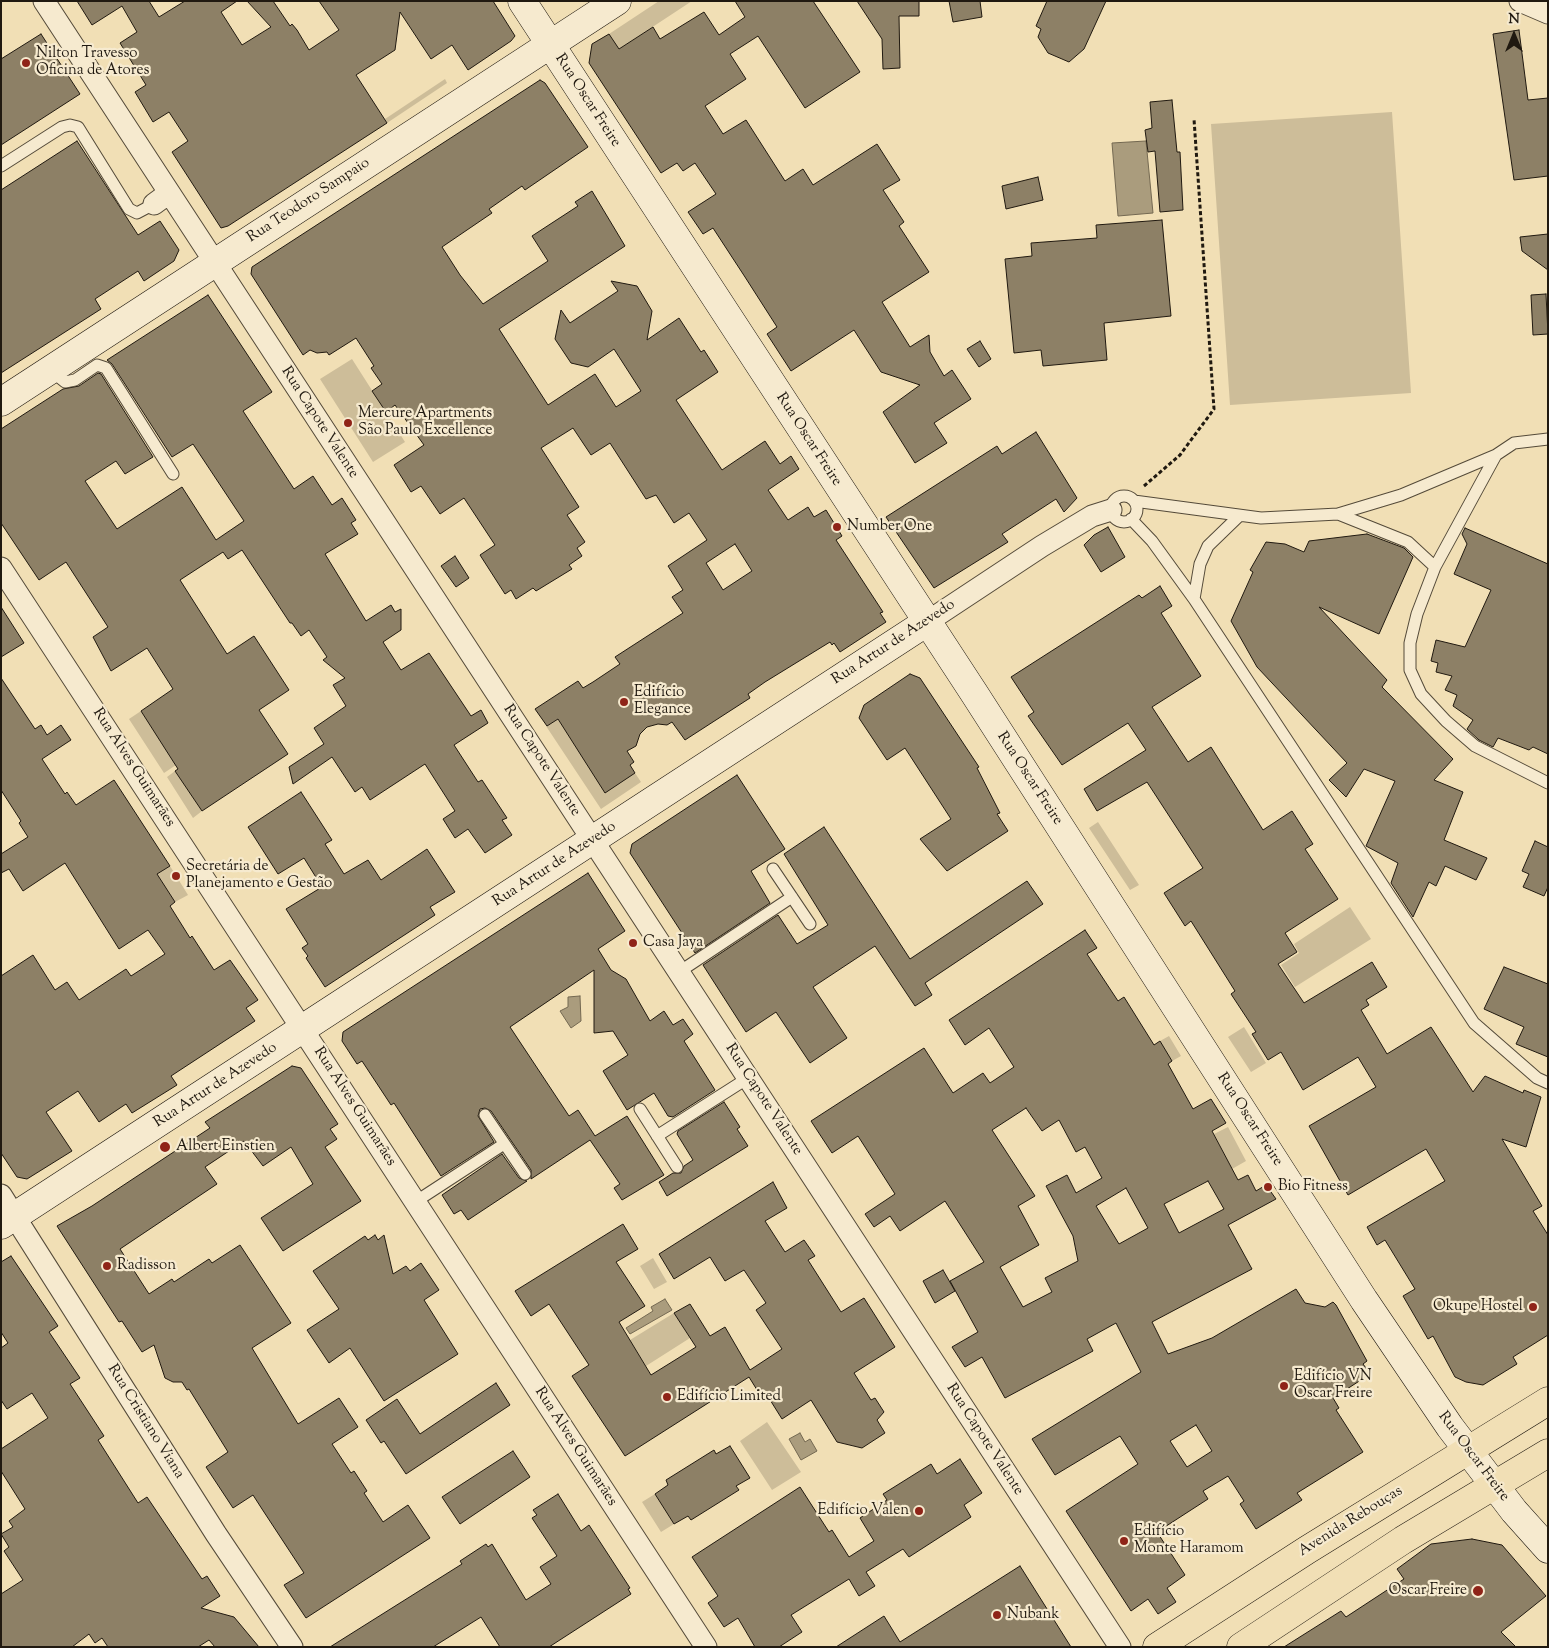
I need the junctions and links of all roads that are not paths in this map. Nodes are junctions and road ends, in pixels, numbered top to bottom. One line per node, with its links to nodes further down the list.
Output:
1 (44, 1): 8 (street, Rua Capote Valente)
2 (522, 1): 6 (street, Rua Oscar Freire)
3 (617, 1): 6 (street, Rua Teodoro Sampaio)
4 (1520, 1): 5 (street)
5 (1548, 13)
6 (550, 44): 9 (street, Rua Teodoro Sampaio); 23 (street, Rua Oscar Freire)
7 (1, 166): 8 (lane)
8 (161, 198): 9 (street, Rua Capote Valente)
9 (214, 263): 10 (street, Rua Teodoro Sampaio); 25 (street, Rua Capote Valente)
10 (50, 370): 11 (street, Rua Teodoro Sampaio); 14 (lane)
11 (1, 402)
12 (1548, 439): 13 (lane)
13 (1496, 455): 17 (lane); 20 (lane)
14 (173, 474)
15 (1132, 500): 16 (lane); 18 (lane); 19 (lane)
16 (1111, 510): 19 (lane); 23 (street, Rua Artur de Azevedo)
17 (1338, 514): 18 (lane); 20 (lane)
18 (1239, 516): 22 (lane)
19 (1131, 519): 22 (lane)
20 (1435, 567): 24 (lane)
21 (1, 568): 30 (street, Rua Alves Guimarães)
22 (1194, 599): 32 (lane)
23 (927, 622): 25 (street, Rua Artur de Azevedo); 42 (street, Rua Oscar Freire)
24 (1548, 783)
25 (593, 840): 29 (street, Rua Capote Valente); 30 (street, Rua Artur de Azevedo)
26 (773, 869): 27 (lane)
27 (792, 898): 28 (lane); 29 (lane)
28 (810, 924)
29 (679, 972): 31 (street, Rua Capote Valente)
30 (304, 1029): 39 (street, Rua Alves Guimarães); 40 (street, Rua Artur de Azevedo)
31 (748, 1078): 35 (lane); 48 (street, Rua Capote Valente)
32 (1548, 1083)
33 (640, 1109): 35 (lane)
34 (485, 1116): 36 (lane)
35 (657, 1136): 37 (lane)
36 (504, 1144): 38 (lane); 39 (lane)
37 (677, 1167)
38 (525, 1174)
39 (415, 1202): 47 (street, Rua Alves Guimarães)
40 (6, 1212): 46 (street, Rua Cristiano Viana)
41 (1548, 1401): 42 (main road, Avenida Rebouças)
42 (1467, 1450): 44 (street, Rua Oscar Freire); 49 (main road, Avenida Rebouças)
43 (1548, 1453): 44 (main road)
44 (1493, 1485): 45 (street, Rua Oscar Freire); 50 (main road)
45 (1548, 1549)
46 (292, 1647)
47 (706, 1647)
48 (1120, 1647)
49 (1157, 1647)
50 (1241, 1647)

